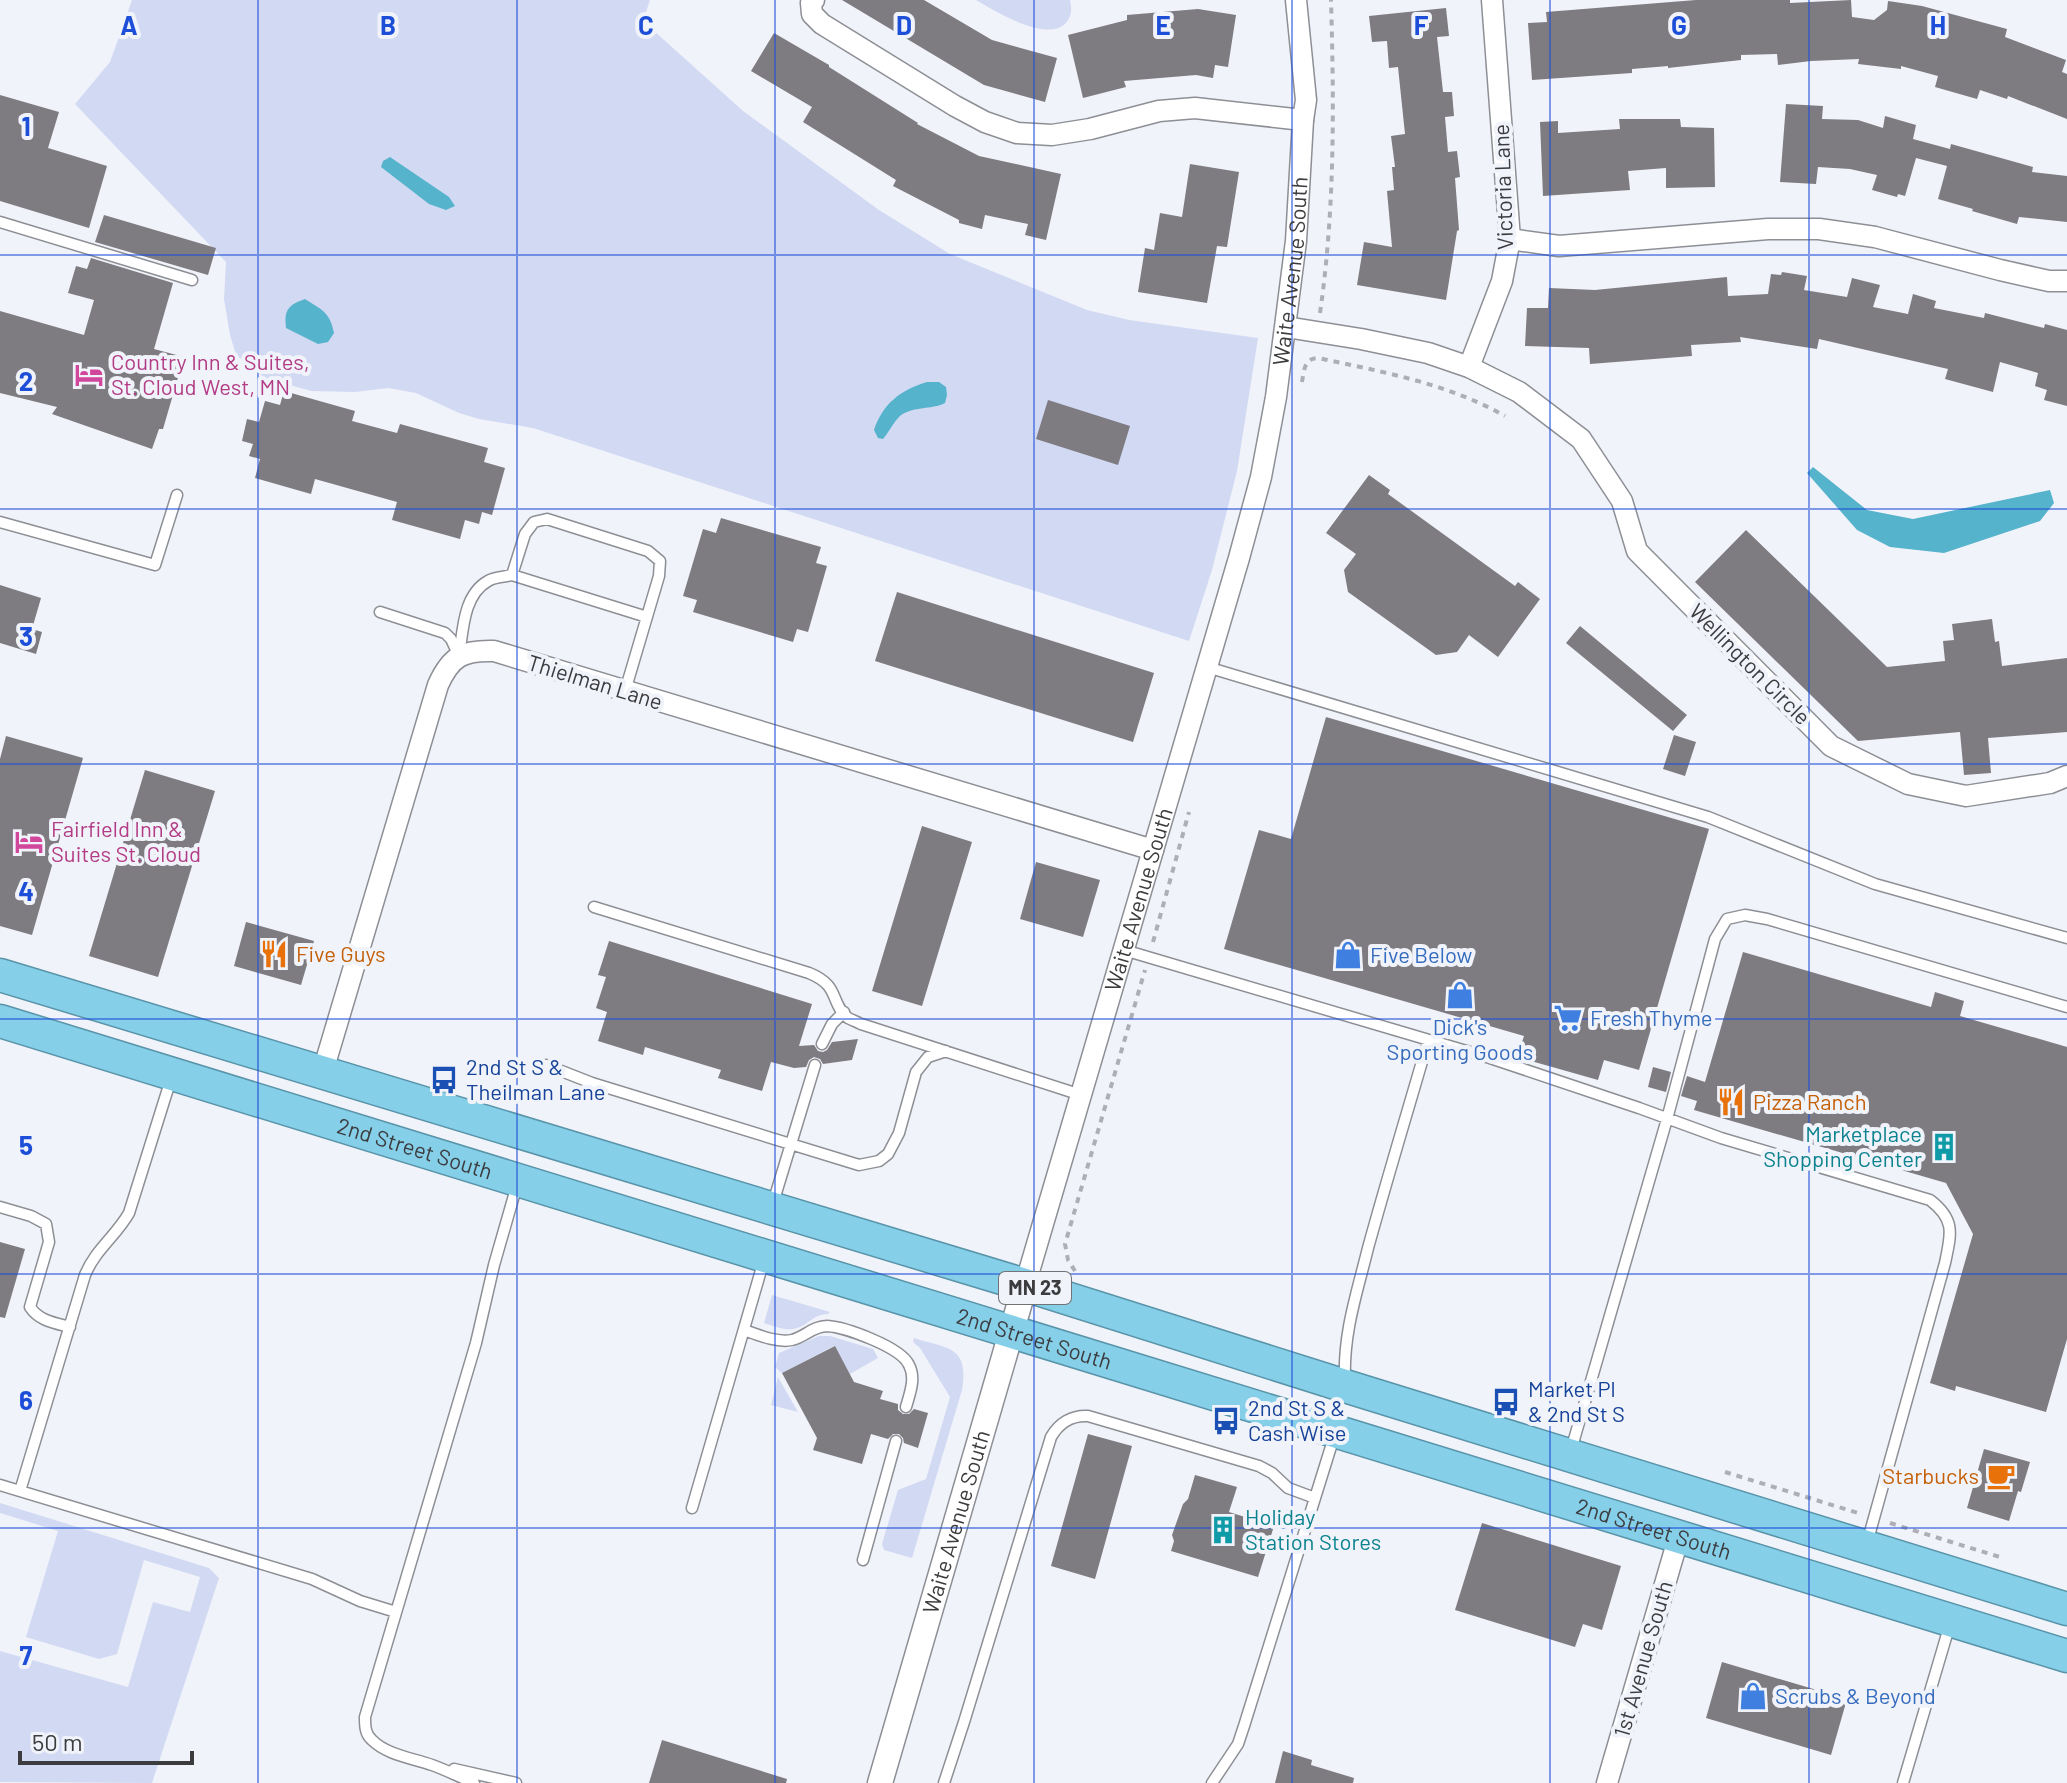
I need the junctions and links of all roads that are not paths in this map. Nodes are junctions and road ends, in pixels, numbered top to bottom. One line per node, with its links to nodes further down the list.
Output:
1 (814, 0): 4 (street)
2 (1296, 0): 4 (street, Waite Avenue South)
3 (1492, 0): 6 (street, Victoria Lane)
4 (1303, 120): 9 (street, Waite Avenue South)
5 (0, 222): 7 (lane)
6 (1510, 239): 8 (street); 10 (street, Victoria Lane)
7 (192, 280)
8 (2067, 281)
9 (1286, 327): 10 (street, Wellington Circle); 17 (street, Waite Avenue South)
10 (1469, 367): 19 (street, Wellington Circle)
11 (177, 495): 12 (lane)
12 (0, 522)
13 (512, 575): 15 (lane); 15 (lane); 16 (lane)
14 (380, 612): 16 (lane)
15 (647, 617): 18 (lane)
16 (459, 656): 18 (street, Thielman Lane); 34 (street)
17 (1207, 667): 20 (street, Waite Avenue South); 22 (lane)
18 (625, 691): 20 (street, Thielman Lane)
19 (2067, 776)
20 (1153, 850): 23 (street, Waite Avenue South)
21 (594, 907): 26 (lane)
22 (2067, 938)
23 (1124, 950): 28 (lane); 35 (street, Waite Avenue South)
24 (0, 975): 34 (highway, 2nd Street South / MN 23)
25 (2067, 1007): 36 (lane)
26 (844, 1012): 29 (lane); 30 (lane)
27 (0, 1021): 33 (highway, 2nd Street South / MN 23)
28 (1428, 1041): 36 (lane); 46 (lane)
29 (822, 1044)
30 (947, 1050): 35 (lane); 37 (lane)
31 (546, 1065): 37 (lane)
32 (815, 1065): 37 (lane)
33 (173, 1073): 38 (highway, 2nd Street South / MN 23); 43 (lane)
34 (322, 1074): 40 (highway, 2nd Street South / MN 23)
35 (1081, 1095): 42 (street, Waite Avenue South)
36 (1667, 1119): 50 (lane); 55 (lane)
37 (792, 1145): 40 (lane)
38 (519, 1180): 41 (highway, 2nd Street South / MN 23); 59 (lane)
39 (0, 1207): 43 (lane)
40 (772, 1209): 42 (highway, 2nd Street South / MN 23)
41 (765, 1256): 44 (lane); 45 (highway, 2nd Street South / MN 23)
42 (1025, 1285): 45 (street, Waite Avenue South); 46 (highway, 2nd Street South / MN 23)
43 (70, 1327): 52 (lane)
44 (744, 1330): 47 (lane); 54 (lane)
45 (1011, 1332): 48 (highway, 2nd Street South / MN 23); 65 (street, Waite Avenue South)
46 (1345, 1386): 50 (highway, 2nd Street South / MN 23)
47 (906, 1407)
48 (1336, 1431): 53 (lane); 56 (highway, 2nd Street South / MN 23)
49 (896, 1441): 57 (lane)
50 (1570, 1456): 55 (highway, 2nd Street South / MN 23)
51 (0, 1485): 52 (lane)
52 (20, 1491): 59 (lane)
53 (1315, 1498): 66 (lane); 67 (lane)
54 (692, 1508)
55 (1870, 1532): 58 (highway, 2nd Street South / MN 23)
56 (1679, 1536): 60 (highway, 2nd Street South / MN 23); 68 (street, 1st Avenue South)
57 (863, 1560)
58 (2067, 1609)
59 (396, 1612): 62 (lane)
60 (1951, 1620): 61 (highway, 2nd Street South / MN 23); 69 (lane)
61 (2067, 1656)
62 (421, 1761): 63 (lane); 64 (lane)
63 (474, 1783)
64 (516, 1783)
65 (880, 1783)
66 (944, 1783)
67 (1212, 1783)
68 (1607, 1783)
69 (1903, 1783)

